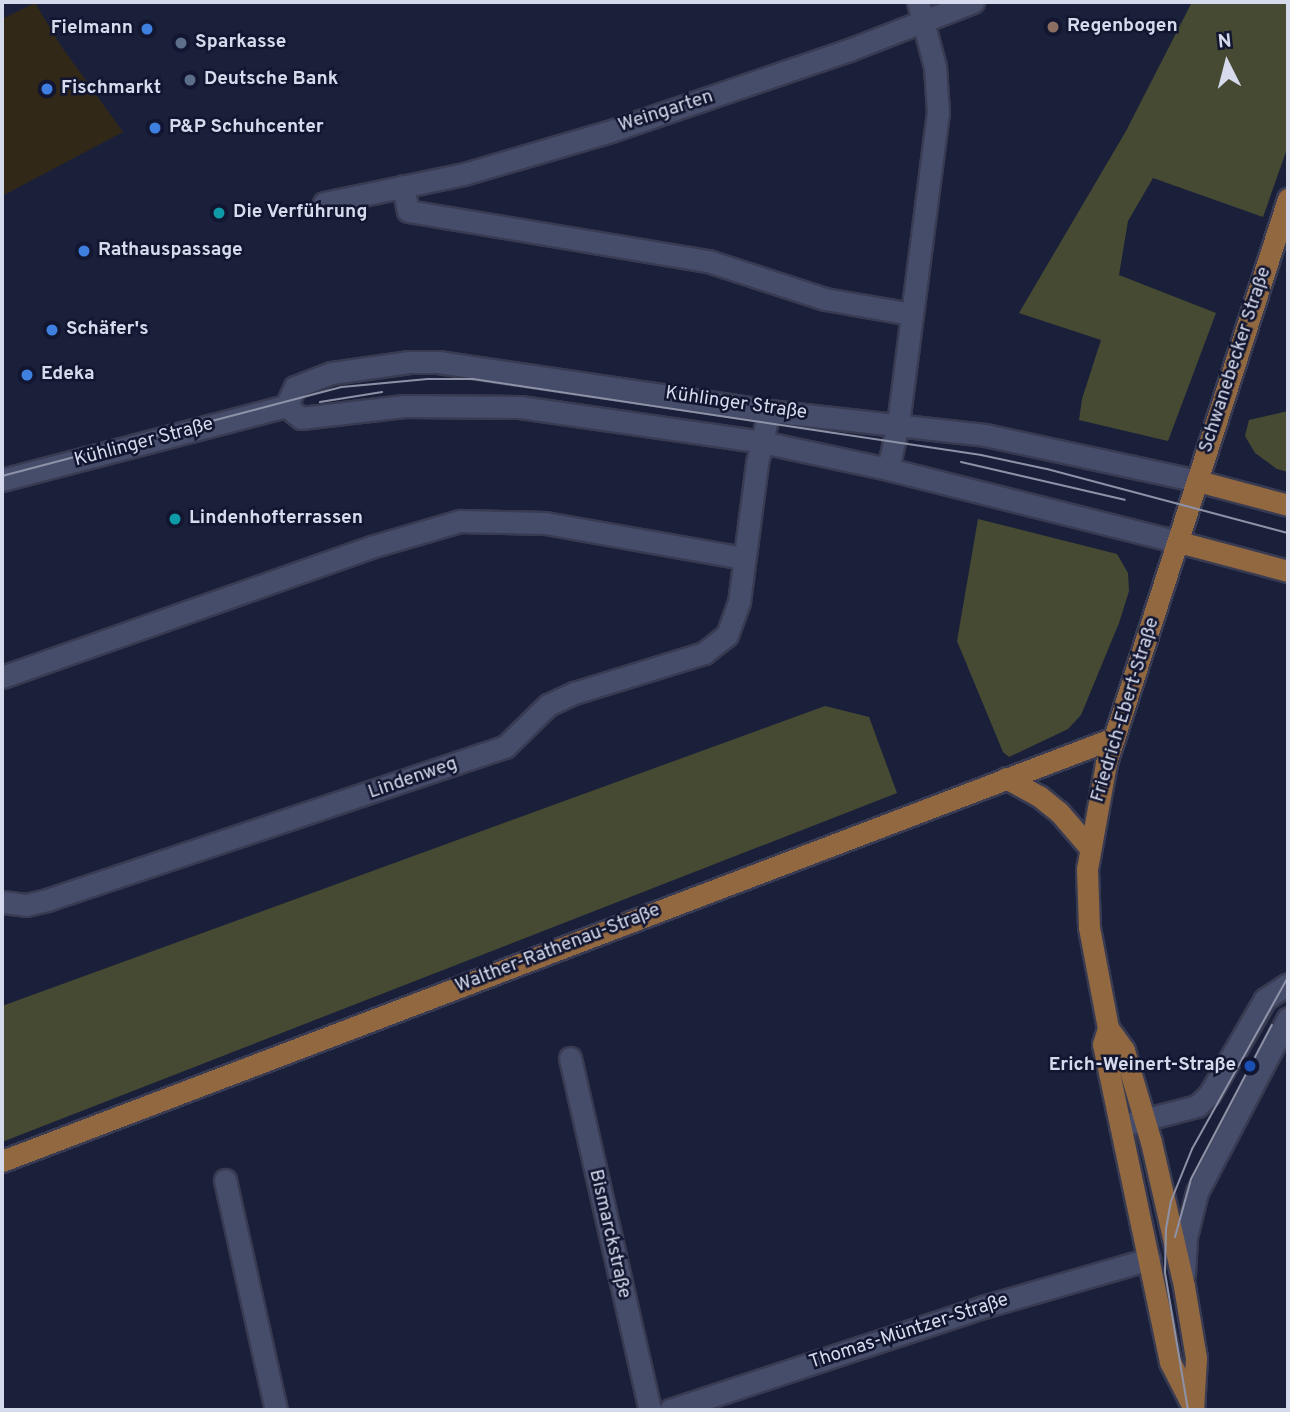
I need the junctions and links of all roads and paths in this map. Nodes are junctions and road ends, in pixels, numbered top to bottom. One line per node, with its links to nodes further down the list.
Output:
1 (973, 2): 2 (street, Weingarten)
2 (921, 12): 3 (street, Weingarten); 6 (street)
3 (403, 187): 5 (street, Weingarten); 6 (street)
4 (1288, 199): 13 (main road, Schwanebecker Straße)
5 (324, 203)
6 (911, 314): 9 (street)
7 (286, 405): 8 (street, Kühlinger Straße); 10 (street, Kühlinger Straße); 12 (street, Kühlinger Straße)
8 (769, 411): 9 (street, Kühlinger Straße); 10 (street, Lindenweg)
9 (898, 424): 11 (street); 13 (street, Kühlinger Straße)
10 (762, 442): 11 (street, Kühlinger Straße); 16 (street, Lindenweg)
11 (888, 469): 15 (street, Kühlinger Straße)
12 (2, 480)
13 (1198, 481): 14 (main road); 15 (main road, Friedrich-Ebert-Straße)
14 (1288, 505)
15 (1179, 542): 17 (main road); 19 (main road, Friedrich-Ebert-Straße)
16 (744, 558): 18 (street); 22 (street, Lindenweg)
17 (1288, 571)
18 (2, 677)
19 (1114, 738): 20 (main road, Walther-Rathenau-Straße); 21 (main road, Friedrich-Ebert-Straße)
20 (1006, 778): 21 (main road); 29 (main road, Walther-Rathenau-Straße)
21 (1090, 848): 25 (main road, Friedrich-Ebert-Straße)
22 (2, 902)
23 (1286, 984): 27 (street)
24 (1288, 1018): 32 (street)
25 (1108, 1028): 27 (main road, Friedrich-Ebert-Straße); 28 (main road, Friedrich-Ebert-Straße)
26 (570, 1059): 35 (street, Bismarckstraße)
27 (1145, 1120): 28 (street); 32 (main road, Friedrich-Ebert-Straße)
28 (1120, 1126): 31 (main road, Friedrich-Ebert-Straße)
29 (2, 1161)
30 (225, 1180): 34 (street)
31 (1149, 1259): 33 (main road, Friedrich-Ebert-Straße); 36 (street, Thomas-Müntzer-Straße)
32 (1184, 1286): 33 (main road, Friedrich-Ebert-Straße)
33 (1193, 1407)
34 (276, 1410)
35 (650, 1410)
36 (670, 1410)

